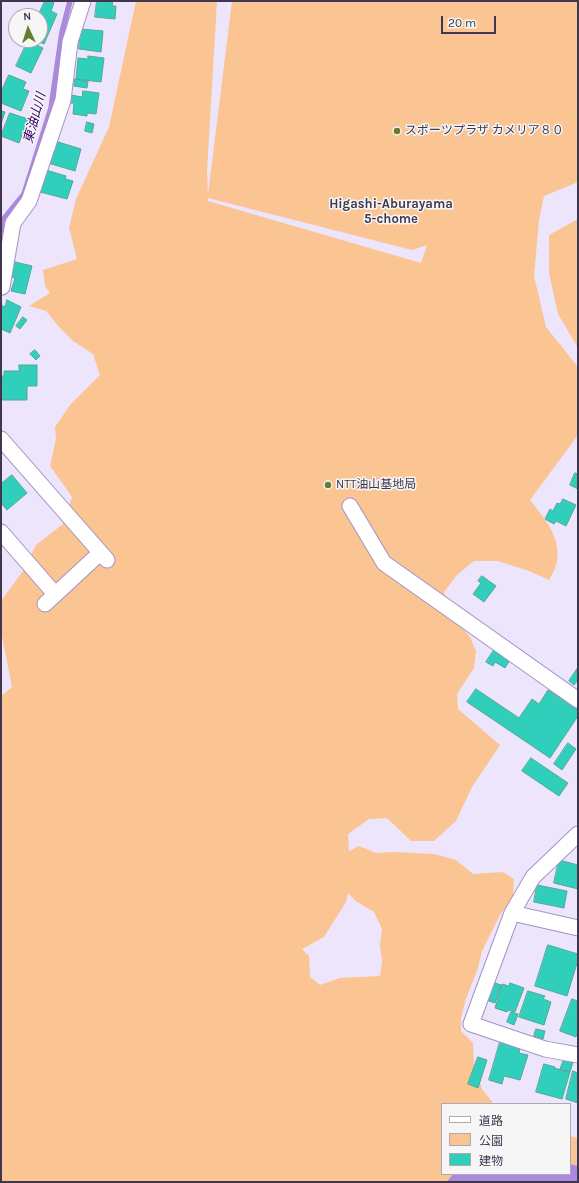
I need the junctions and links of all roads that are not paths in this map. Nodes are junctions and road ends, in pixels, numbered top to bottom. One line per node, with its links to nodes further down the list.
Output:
1 (83, 1): 2 (street)
2 (2, 287)
3 (1, 439): 5 (street)
4 (350, 506): 6 (street)
5 (1, 532)
6 (578, 700)
7 (578, 834): 8 (street)
8 (512, 913): 9 (street); 10 (street)
9 (578, 928)
10 (578, 1055)

